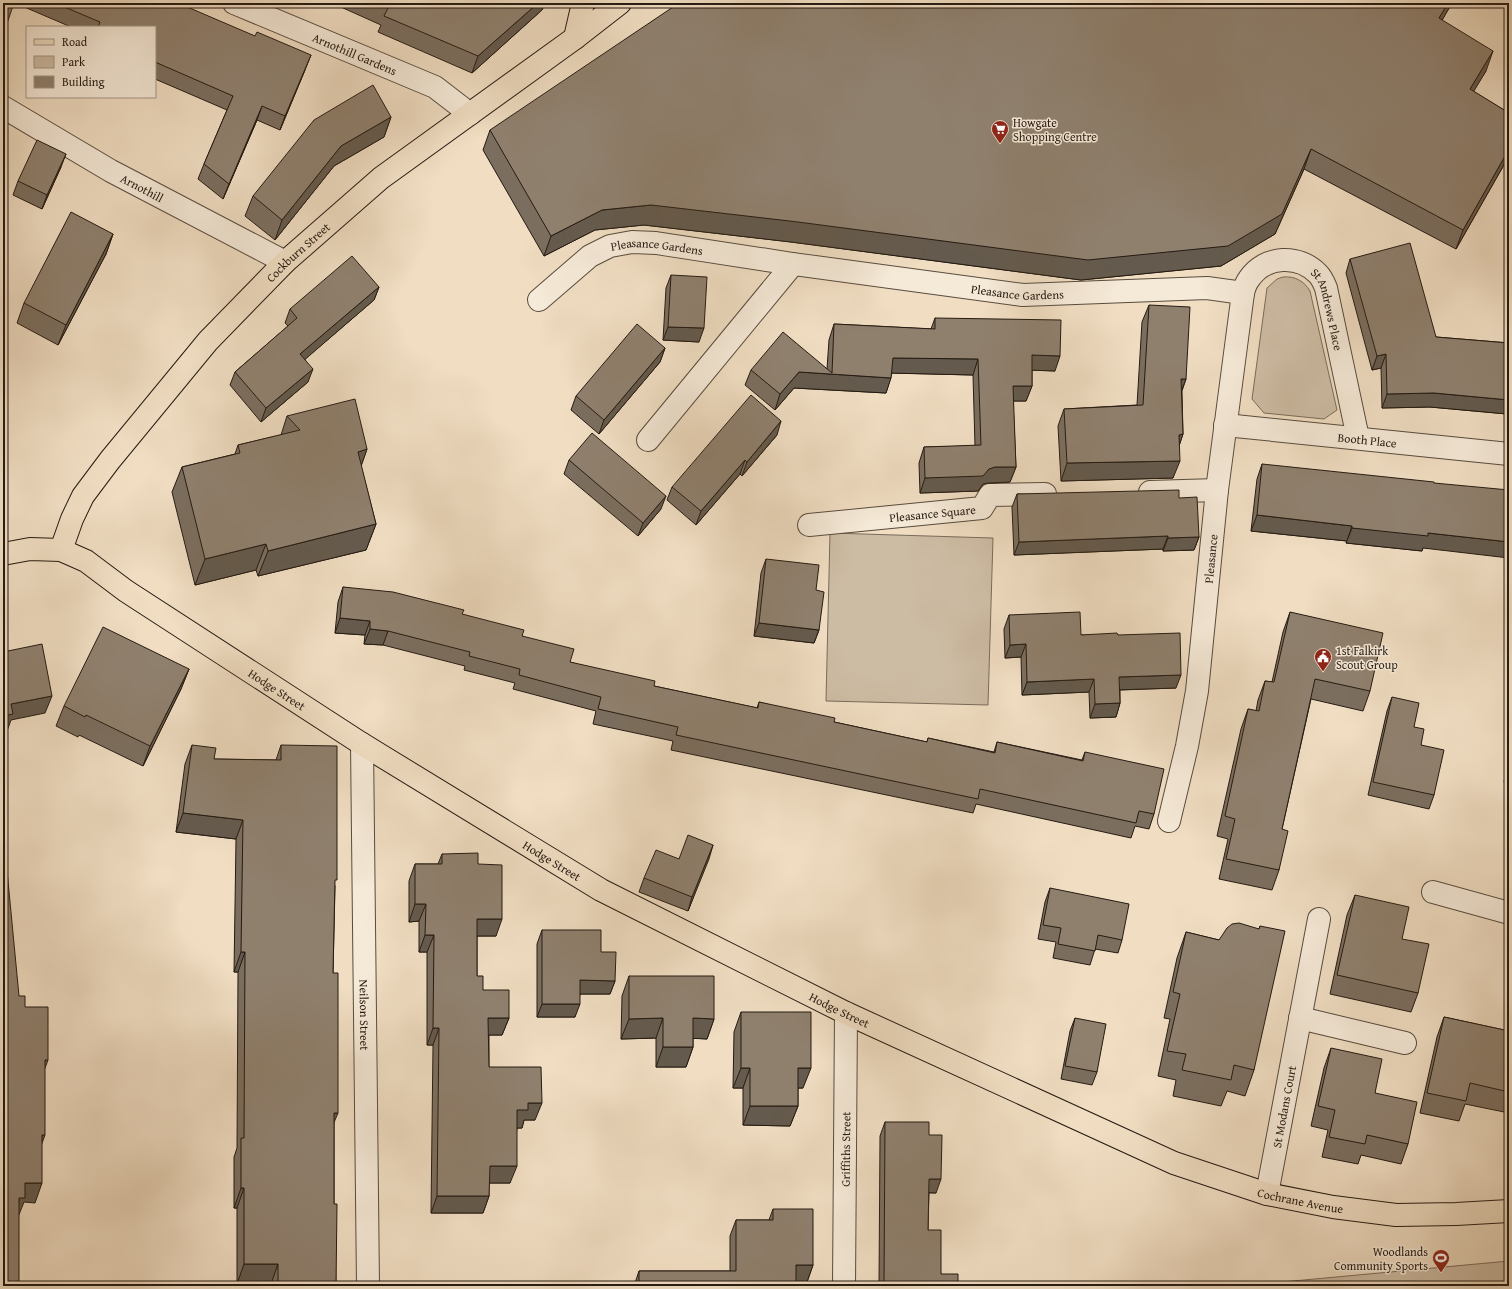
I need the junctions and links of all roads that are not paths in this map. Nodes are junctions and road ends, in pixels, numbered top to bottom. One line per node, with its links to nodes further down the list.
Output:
1 (234, 3): 6 (street, Arnothill Gardens)
2 (583, 3): 4 (main road)
3 (620, 3): 4 (main road, Cockburn Street)
4 (575, 38): 6 (main road, Cockburn Street)
5 (3, 107): 7 (street, Arnothill)
6 (470, 114): 7 (main road, Cockburn Street)
7 (285, 262): 19 (main road, Cockburn Street)
8 (793, 264): 9 (street, Pleasance Gardens); 10 (street, Pleasance Gardens); 13 (street)
9 (1243, 294): 11 (street, Pleasance); 12 (street, St Andrews Place)
10 (539, 300)
11 (1225, 424): 12 (street, Booth Place); 15 (street, Pleasance)
12 (1358, 438): 14 (street, Booth Place)
13 (648, 440)
14 (1509, 454)
15 (1217, 490): 16 (street); 22 (street, Pleasance)
16 (1130, 492)
17 (1068, 494): 18 (street, Pleasance Square)
18 (809, 525)
19 (61, 550): 20 (main road); 21 (main road, Hodge Street)
20 (3, 554)
21 (362, 744): 26 (main road, Hodge Street); 32 (street, Neilson Street)
22 (1169, 821)
23 (1433, 892): 24 (street)
24 (1509, 912)
25 (1319, 919): 27 (street, St Modans Court)
26 (846, 1013): 29 (main road, Hodge Street); 33 (street, Griffiths Street)
27 (1300, 1018): 28 (street); 30 (street, St Modans Court)
28 (1405, 1043)
29 (1104, 1132): 30 (main road, Cochrane Avenue)
30 (1267, 1194): 31 (main road, Cochrane Avenue)
31 (1509, 1211)
32 (368, 1286)
33 (844, 1286)

